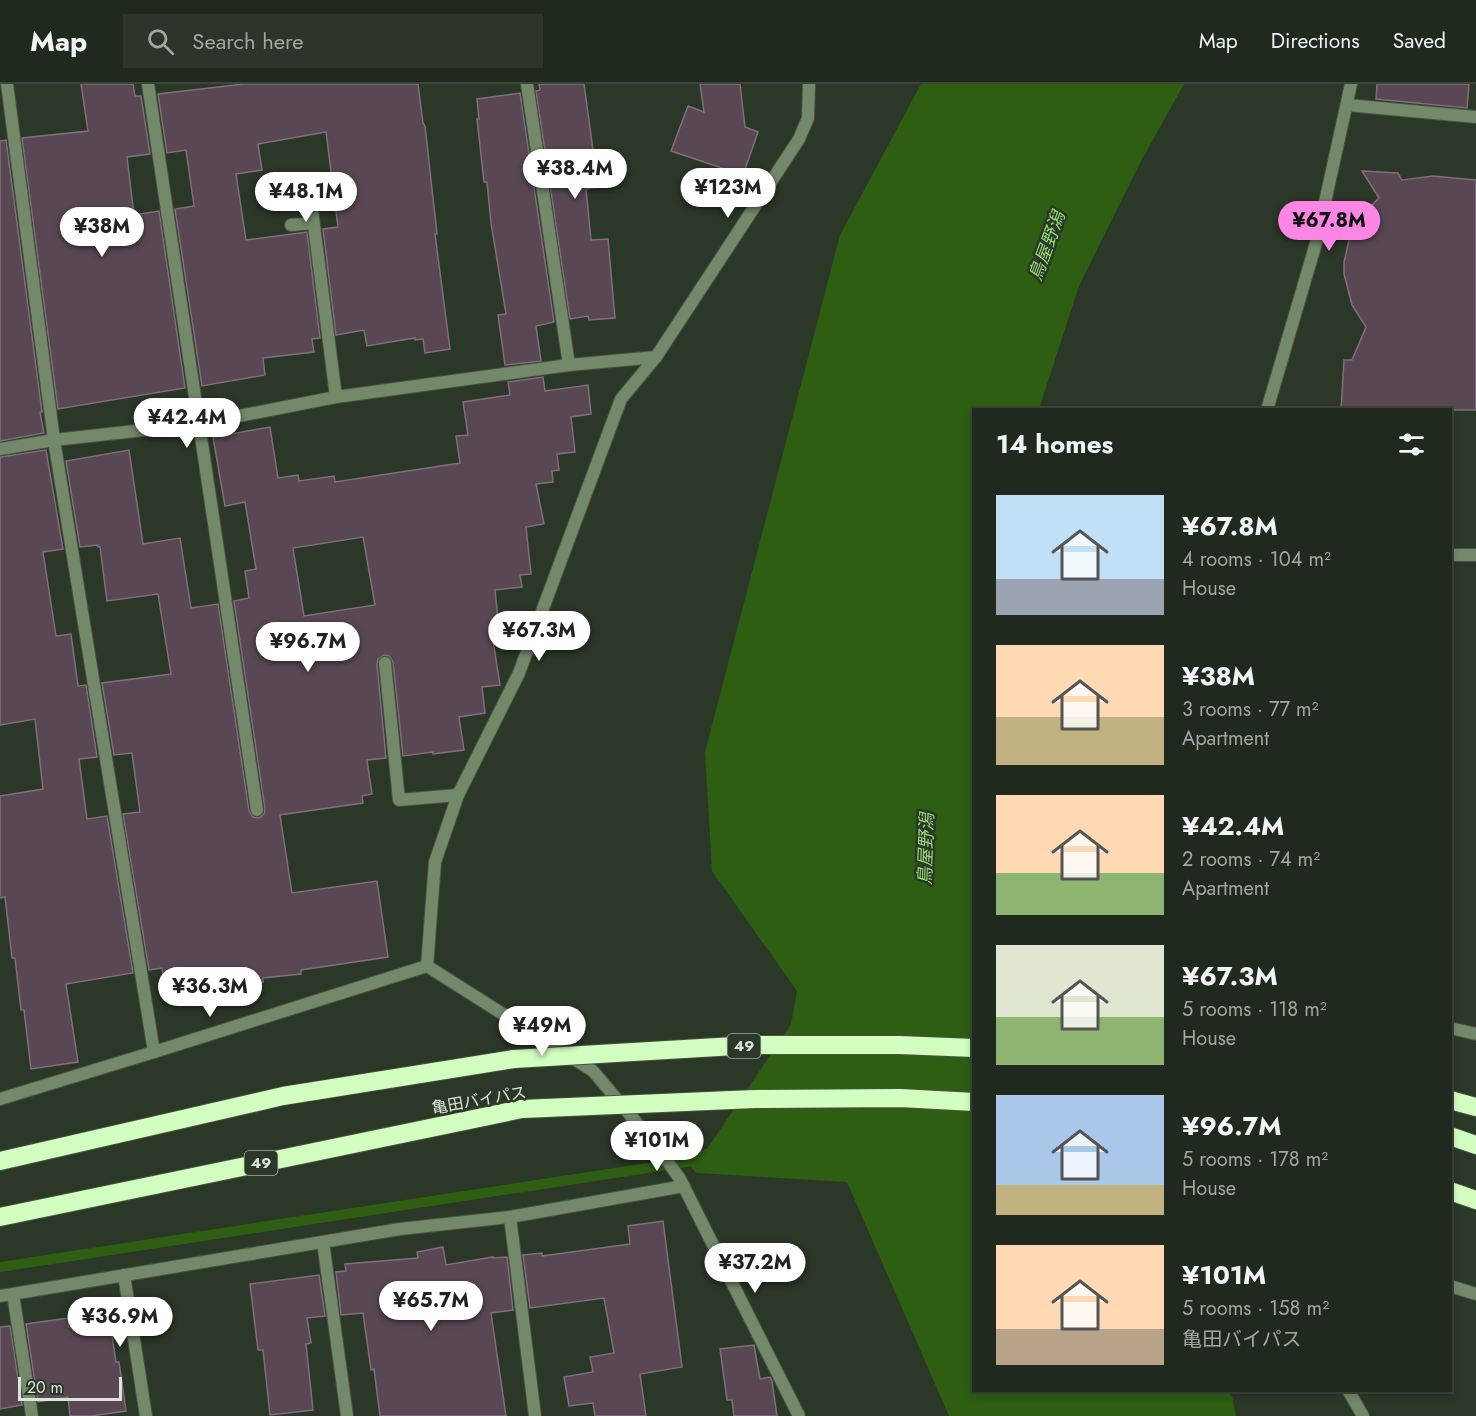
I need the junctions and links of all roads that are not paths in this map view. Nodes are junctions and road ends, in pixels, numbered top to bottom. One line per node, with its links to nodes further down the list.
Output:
1 (7, 84): 16 (street)
2 (148, 84): 15 (street)
3 (527, 84): 12 (street)
4 (809, 84): 11 (street)
5 (1351, 84): 6 (street)
6 (1347, 105): 7 (street); 14 (street)
7 (1476, 117)
8 (311, 202): 9 (street)
9 (313, 223): 10 (street); 13 (street)
10 (291, 225)
11 (656, 357): 12 (street); 21 (street)
12 (569, 365): 13 (street)
13 (336, 397): 15 (street)
14 (1269, 408)
15 (198, 424): 16 (street); 22 (street)
16 (54, 440): 17 (street); 27 (street)
17 (0, 449)
18 (1452, 555): 19 (street)
19 (1476, 555)
20 (386, 663): 21 (street)
21 (458, 795): 23 (street)
22 (257, 810)
23 (427, 966): 27 (street); 35 (street)
24 (1452, 1028): 25 (street)
25 (1476, 1034)
26 (972, 1048): 34 (highway, 亀田バイパス / 49, bridge)
27 (154, 1052): 28 (street)
28 (0, 1096)
29 (1452, 1101): 31 (highway)
30 (972, 1102): 38 (highway, 亀田バイパス / 49, bridge)
31 (1476, 1107)
32 (1452, 1137): 33 (highway)
33 (1476, 1145)
34 (0, 1161)
35 (682, 1183): 39 (street); 50 (street)
36 (1452, 1192): 37 (highway)
37 (1476, 1200)
38 (0, 1217)
39 (510, 1217): 40 (street); 49 (street)
40 (323, 1242): 41 (street); 48 (street)
41 (124, 1275): 44 (street); 47 (street)
42 (1452, 1287): 43 (street)
43 (1476, 1294)
44 (6, 1295): 46 (street)
45 (1349, 1392): 51 (street)
46 (32, 1416)
47 (146, 1416)
48 (347, 1416)
49 (535, 1416)
50 (799, 1416)
51 (1363, 1416)

